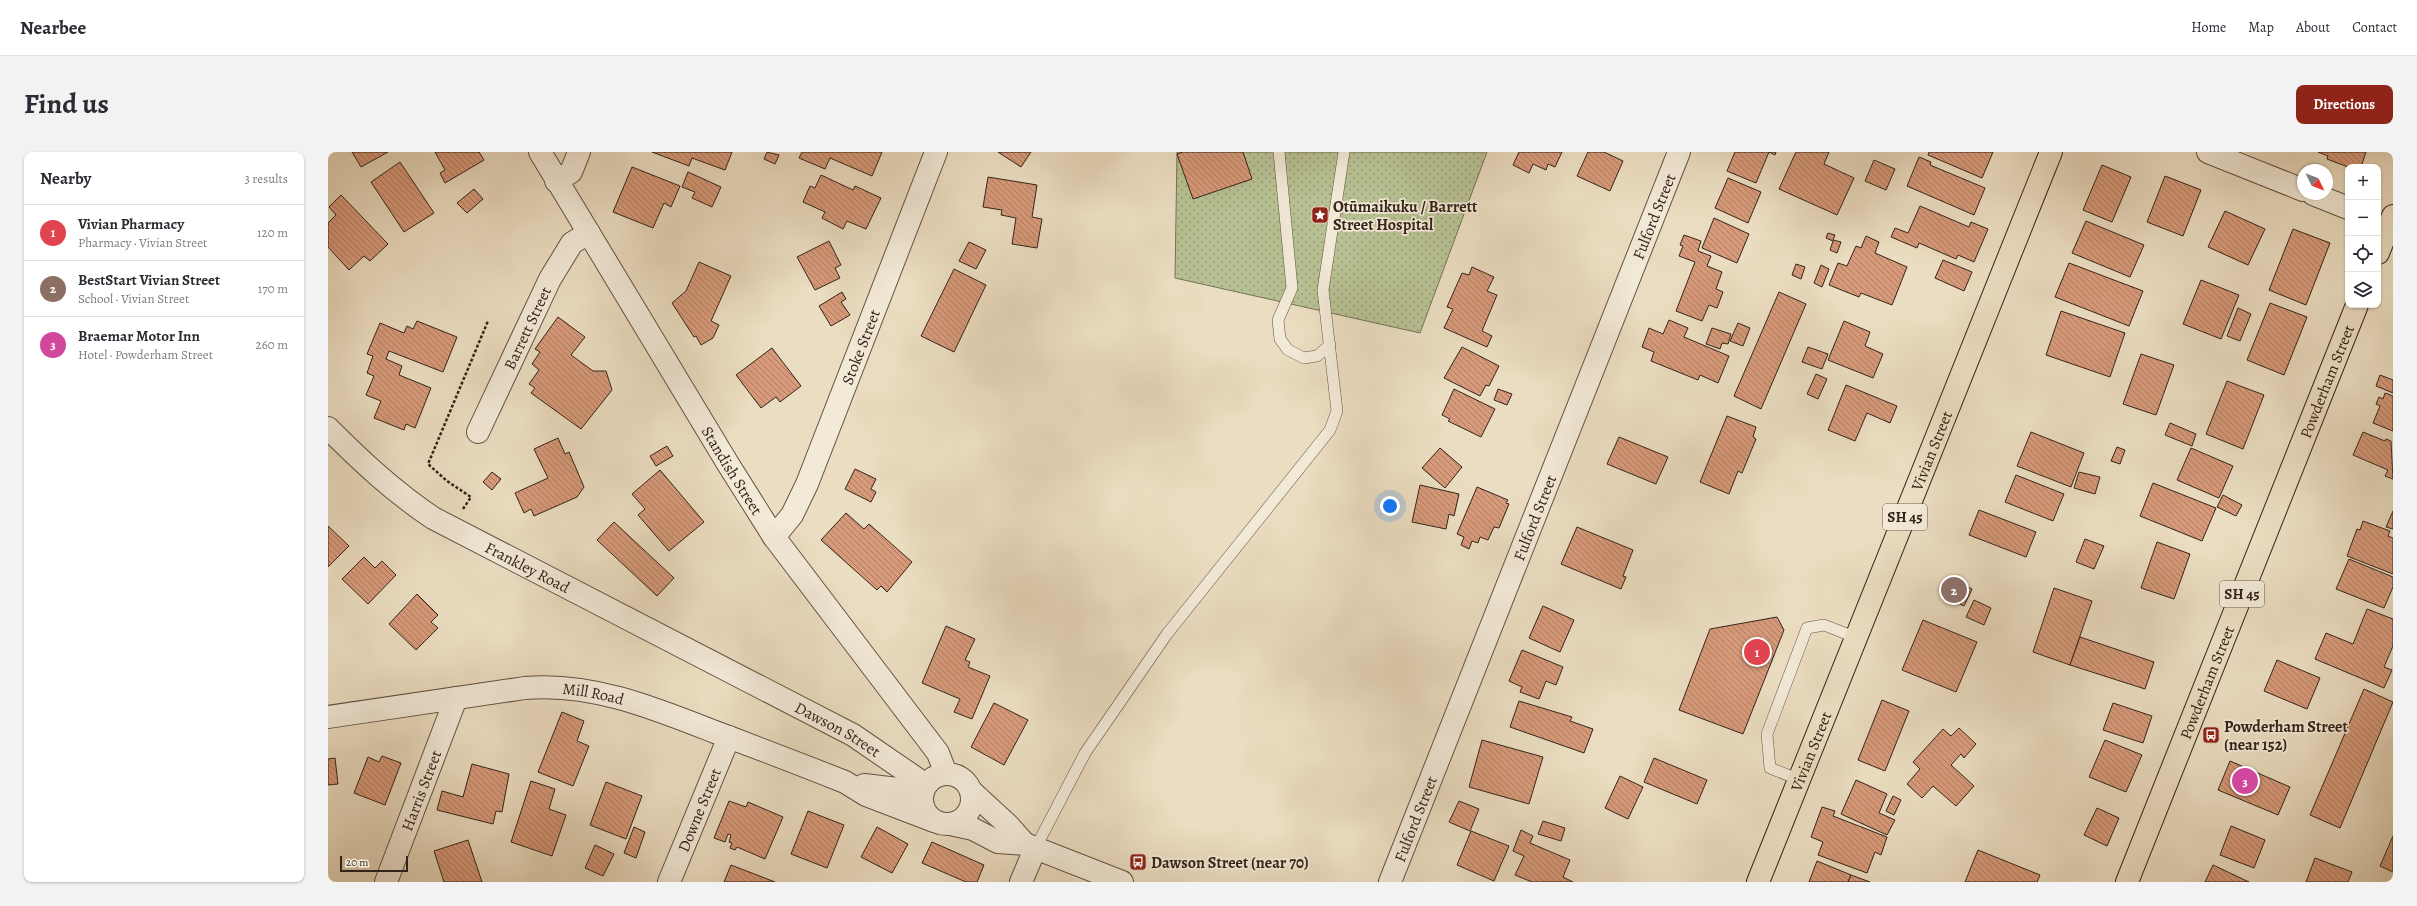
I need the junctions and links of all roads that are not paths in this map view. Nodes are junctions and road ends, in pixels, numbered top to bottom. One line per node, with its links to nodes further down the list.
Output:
1 (540, 152): 9 (street, Standish Street)
2 (579, 152): 9 (street)
3 (936, 152): 20 (street, Stoke Street)
4 (1279, 152): 17 (lane)
5 (1344, 152): 17 (lane)
6 (1679, 152): 37 (street, Fulford Street)
7 (2051, 152): 21 (main road, Vivian Street / SH 45)
8 (2208, 152): 10 (street)
9 (556, 180): 14 (street, Standish Street)
10 (2297, 188)
11 (2328, 200): 12 (street)
12 (2345, 207)
13 (2388, 222): 15 (main road)
14 (589, 233): 19 (street, Barrett Street); 20 (street, Standish Street)
15 (2381, 244)
16 (2356, 308): 39 (main road, Powderham Street / SH 45)
17 (1330, 346): 32 (lane)
18 (328, 428): 22 (street, Frankley Road)
19 (478, 432)
20 (774, 537): 26 (street, Standish Street)
21 (1857, 638): 27 (main road, Vivian Street / SH 45); 27 (lane)
22 (746, 681): 29 (street, Dawson Street)
23 (456, 698): 24 (street, Mill Road); 25 (street, Mill Road); 33 (street, Harris Street)
24 (328, 717)
25 (729, 737): 28 (street, Mill Road); 34 (street, Downe Street)
26 (946, 774): 29 (street); 30 (street)
27 (1800, 780): 38 (main road, Vivian Street / SH 45)
28 (845, 782): 29 (street, Mill Road); 31 (street, Mill Road)
29 (924, 788): 31 (street)
30 (971, 791): 31 (street); 32 (street)
31 (942, 823): 32 (street)
32 (1030, 847): 35 (street); 36 (street)
33 (386, 882)
34 (669, 882)
35 (1021, 882)
36 (1122, 882)
37 (1390, 882)
38 (1758, 882)
39 (2127, 882)

